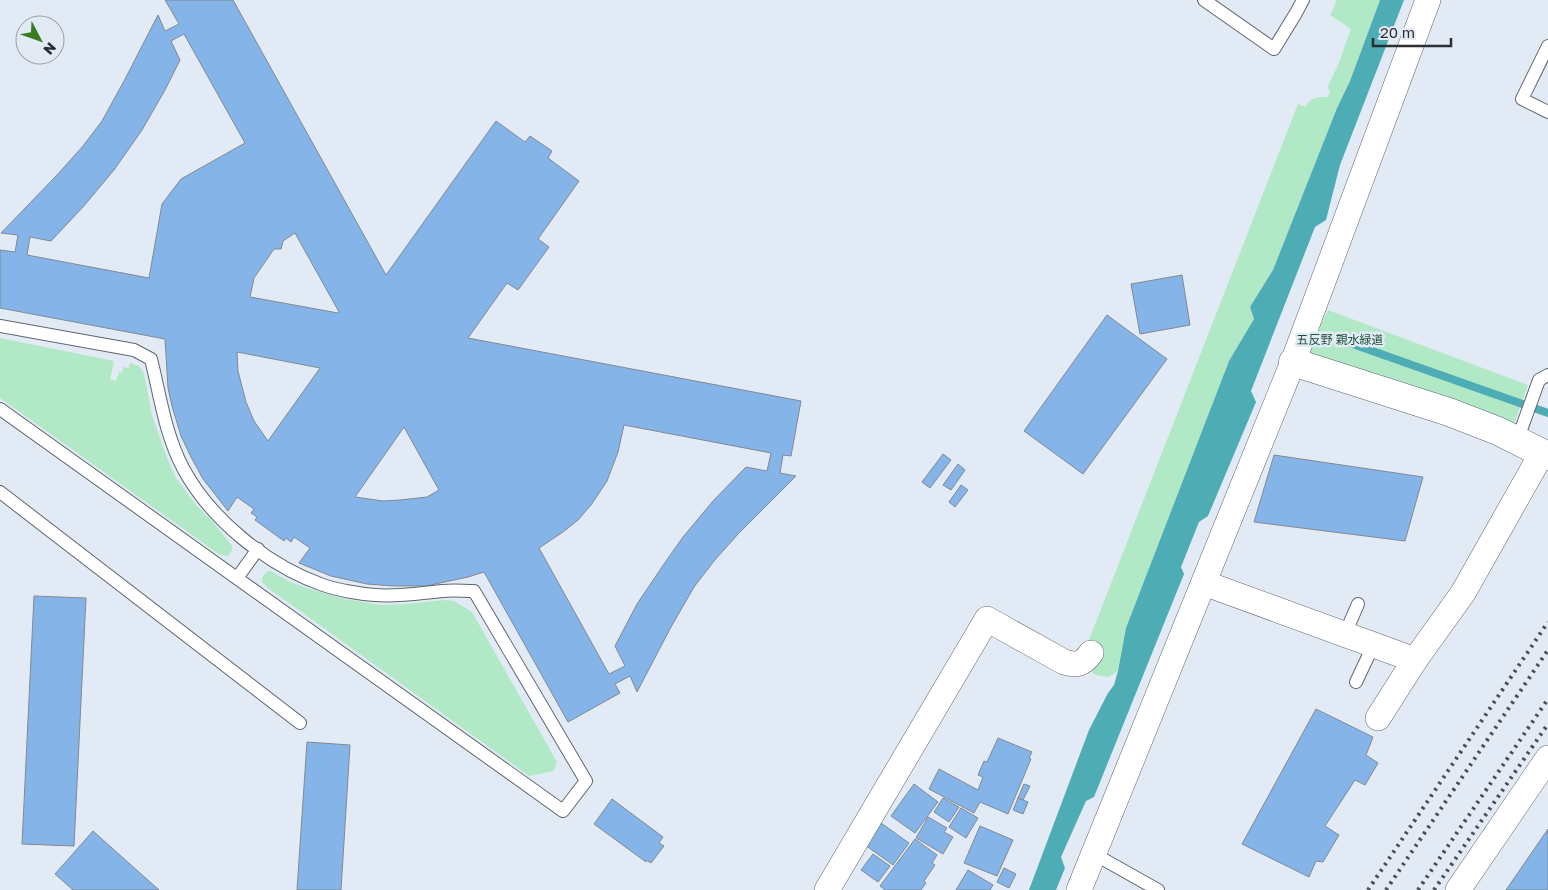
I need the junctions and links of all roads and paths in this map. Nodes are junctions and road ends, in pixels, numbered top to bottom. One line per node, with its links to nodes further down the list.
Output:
1 (1204, 0): 2 (lane)
2 (1303, 0)
3 (1428, 0): 7 (street)
4 (1548, 46): 5 (lane)
5 (1548, 112)
6 (0, 326): 13 (lane)
7 (1293, 362): 10 (street); 15 (street)
8 (1548, 375): 10 (lane)
9 (0, 408): 14 (lane)
10 (1517, 441): 11 (street)
11 (1545, 454): 20 (street)
12 (0, 492): 23 (lane)
13 (258, 550): 14 (lane); 14 (lane)
14 (237, 578)
15 (1204, 583): 17 (street); 25 (street)
16 (1358, 604): 17 (lane)
17 (1345, 634): 18 (street)
18 (1374, 644): 20 (street); 21 (lane)
19 (1091, 653): 26 (street)
20 (1415, 660): 22 (street)
21 (1356, 682)
22 (1378, 718)
23 (300, 723)
24 (1548, 758): 29 (street)
25 (1094, 854): 27 (street); 28 (lane)
26 (827, 890)
27 (1080, 890)
28 (1158, 890)
29 (1458, 890)

